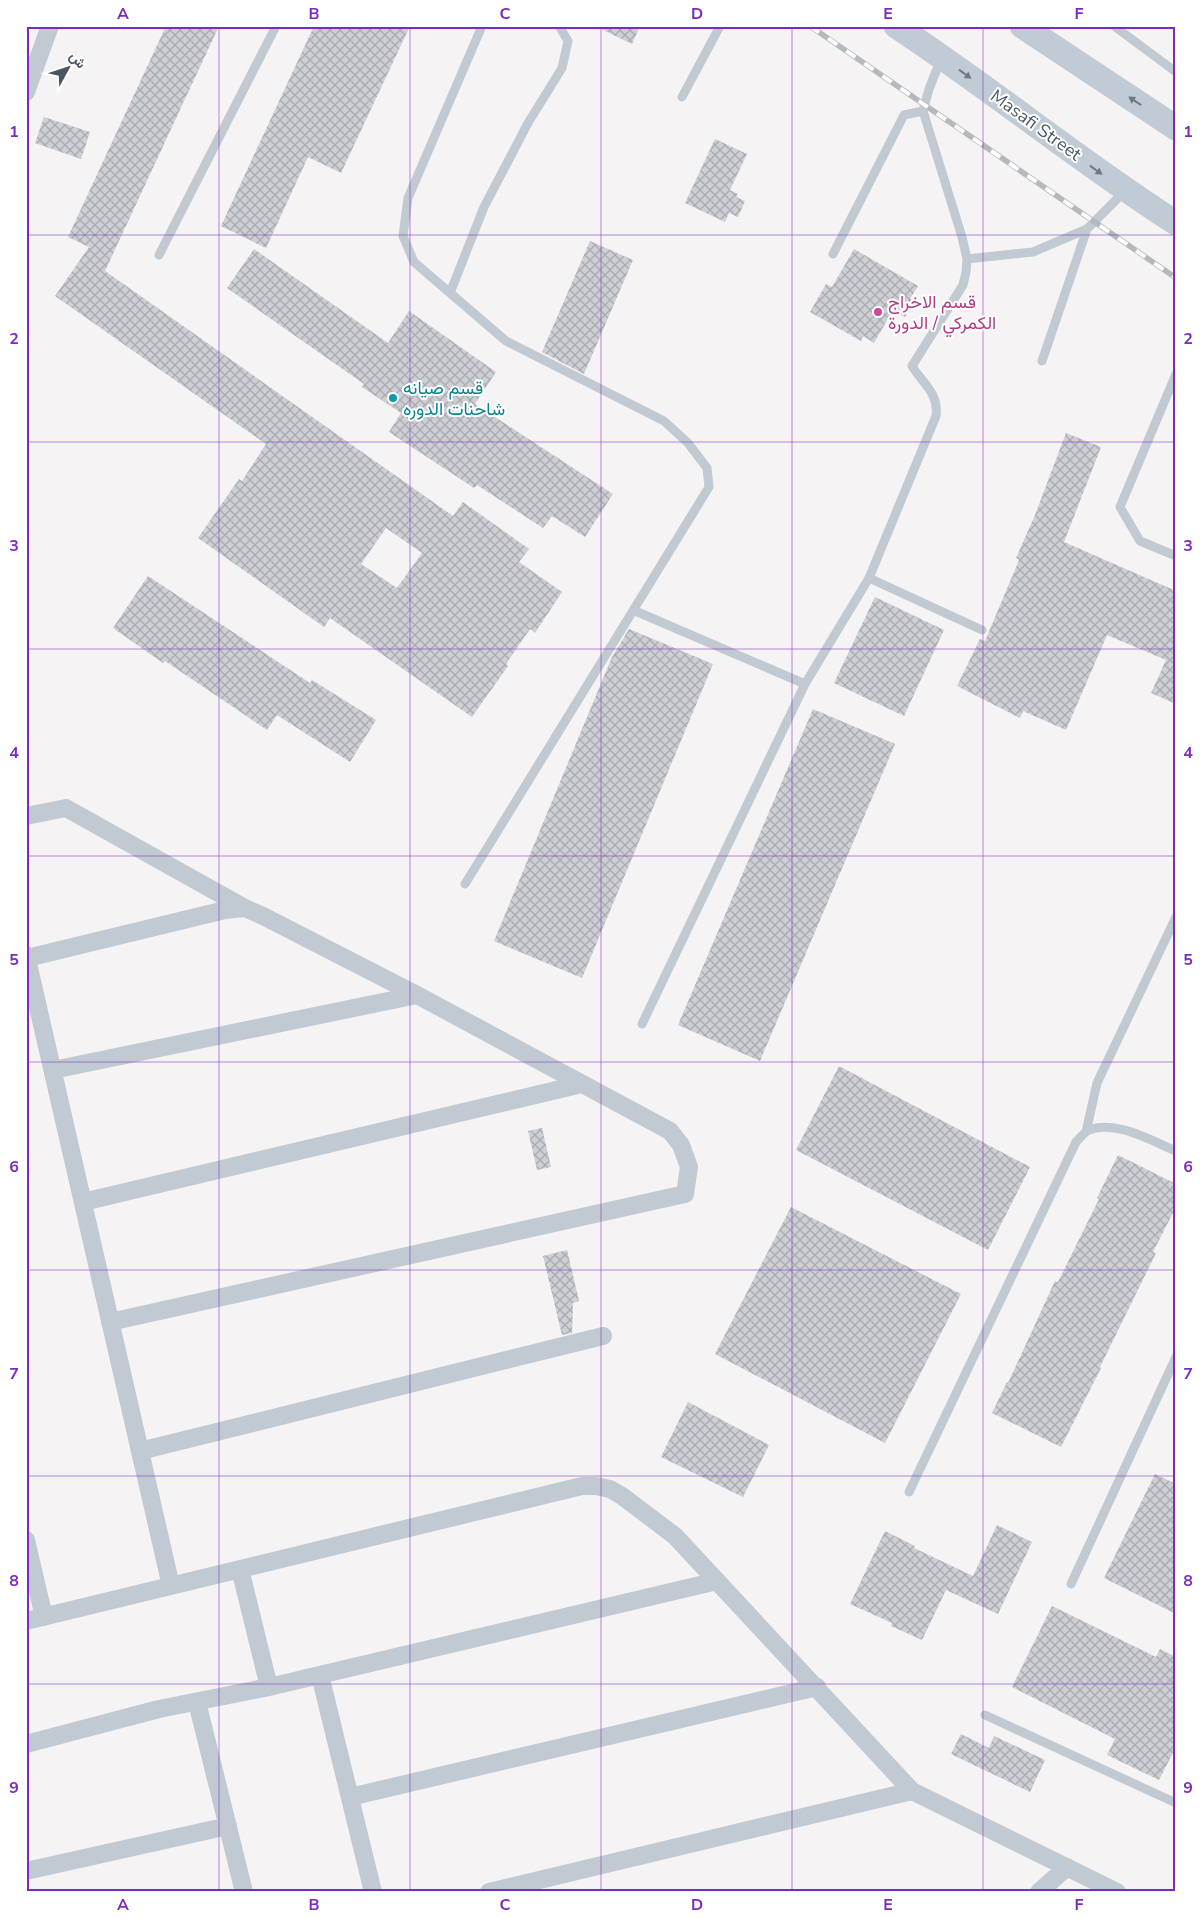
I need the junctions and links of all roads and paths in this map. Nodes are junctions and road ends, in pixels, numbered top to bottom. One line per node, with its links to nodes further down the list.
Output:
1 (276, 26): 18 (lane)
2 (482, 26): 21 (lane)
3 (560, 26): 21 (lane)
4 (720, 26): 12 (lane)
5 (896, 26): 9 (main road, Masafi Street)
6 (1022, 26): 14 (main road, one-way to 6)
7 (1114, 26): 10 (lane)
8 (48, 27): 11 (street)
9 (942, 56): 13 (lane); 15 (main road, Masafi Street, one-way to 15)
10 (1176, 72)
11 (26, 92)
12 (682, 97)
13 (924, 111): 19 (lane); 20 (lane)
14 (1176, 128)
15 (1125, 191): 16 (main road, Masafi Street); 17 (lane)
16 (1176, 223)
17 (1088, 229): 20 (lane); 22 (lane)
18 (159, 254)
19 (833, 254)
20 (967, 259): 25 (lane)
21 (450, 293): 26 (lane)
22 (1042, 361)
23 (1176, 374): 24 (lane)
24 (1176, 556)
25 (870, 578): 27 (lane); 28 (lane)
26 (633, 610): 28 (lane); 30 (lane)
27 (982, 630)
28 (805, 684): 35 (lane)
29 (26, 816): 31 (street)
30 (465, 884)
31 (244, 908): 33 (street); 34 (street)
32 (1176, 917): 38 (lane)
33 (27, 956): 36 (street)
34 (417, 995): 36 (street); 37 (street)
35 (642, 1024)
36 (53, 1070): 40 (street)
37 (582, 1084): 40 (street); 41 (street)
38 (1086, 1132): 39 (lane); 45 (lane)
39 (1176, 1151)
40 (83, 1202): 41 (street)
41 (110, 1322): 44 (street)
42 (603, 1336): 44 (street)
43 (1176, 1357): 49 (lane)
44 (140, 1451): 50 (street)
45 (909, 1492)
46 (26, 1540): 51 (street)
47 (240, 1569): 48 (street); 50 (street); 54 (street)
48 (717, 1581): 53 (street); 55 (street)
49 (1071, 1584)
50 (171, 1586): 51 (street)
51 (44, 1617): 52 (street)
52 (26, 1621)
53 (320, 1675): 54 (street); 60 (street)
54 (270, 1687): 56 (street)
55 (817, 1687): 59 (street); 60 (street)
56 (197, 1702): 58 (street); 62 (street)
57 (985, 1715): 61 (lane)
58 (26, 1744)
59 (912, 1791): 63 (street); 67 (street)
60 (350, 1797): 66 (street)
61 (1176, 1803)
62 (228, 1826): 64 (street); 65 (street)
63 (1067, 1867): 68 (street); 69 (street)
64 (26, 1870)
65 (244, 1892)
66 (373, 1892)
67 (489, 1892)
68 (1039, 1892)
69 (1117, 1892)

